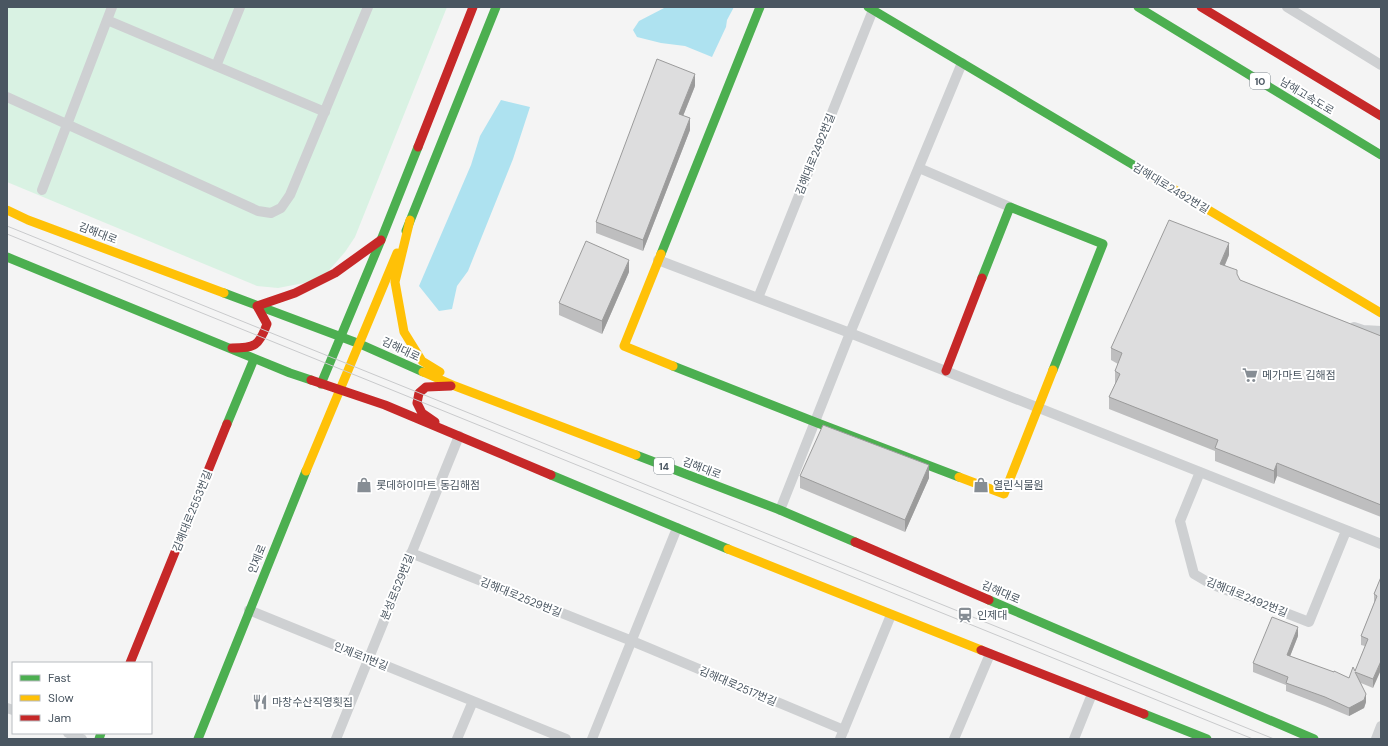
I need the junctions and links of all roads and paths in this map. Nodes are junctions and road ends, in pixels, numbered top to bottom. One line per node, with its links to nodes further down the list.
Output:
1 (112, 7): 11 (street)
2 (240, 7): 14 (street)
3 (368, 7): 16 (street)
4 (473, 7): 25 (main road)
5 (496, 7): 24 (main road)
6 (760, 7): 27 (main road)
7 (1138, 7): 19 (main road, 남해고속도로 / 10)
8 (1201, 7): 17 (main road, 남해고속도로)
9 (1287, 7): 13 (street)
10 (871, 8): 12 (main road, 김해대로2492번길); 28 (street, 김해대로2492번길)
11 (107, 20): 14 (street); 18 (street)
12 (962, 63): 20 (street); 30 (main road, 김해대로2492번길)
13 (1381, 65)
14 (216, 66): 16 (street)
15 (7, 97): 18 (street)
16 (324, 112): 18 (street)
17 (1381, 116)
18 (67, 124): 21 (street)
19 (1381, 155)
20 (919, 168): 22 (street); 33 (street)
21 (42, 190)
22 (1010, 207): 38 (main road); 43 (main road)
23 (7, 210): 29 (main road, 김해대로 / 14)
24 (410, 220): 35 (main road, 인제로); 42 (main road)
25 (381, 240): 29 (main road); 34 (main road)
26 (7, 257): 36 (main road)
27 (658, 260): 28 (street); 44 (main road)
28 (758, 298): 33 (street)
29 (257, 306): 34 (main road, 김해대로 / 14); 36 (main road)
30 (1381, 313)
31 (1342, 322): 32 (street)
32 (1381, 330)
33 (850, 333): 38 (street); 44 (street)
34 (341, 336): 35 (main road, 김해대로 / 14); 39 (main road)
35 (360, 344): 40 (main road, 김해대로 / 14); 41 (main road, 인제로)
36 (227, 348): 37 (main road)
37 (254, 359): 39 (main road); 57 (main road, 김해대로2553번길)
38 (946, 371): 43 (street)
39 (321, 384): 41 (main road)
40 (455, 386): 42 (main road, 김해대로 / 14); 45 (main road)
41 (340, 389): 45 (main road); 52 (main road, 인제로)
42 (483, 397): 47 (main road, 김해대로 / 14)
43 (1038, 408): 44 (main road); 46 (street)
44 (815, 422): 47 (street)
45 (454, 434): 48 (main road); 51 (street, 분성로529번길)
46 (1200, 472): 49 (street); 49 (street, 김해대로2492번길)
47 (780, 510): 72 (main road, 김해대로 / 14)
48 (677, 528): 53 (main road); 54 (street)
49 (1346, 531): 50 (street)
50 (1381, 544)
51 (411, 553): 54 (street, 김해대로2529번길); 56 (street, 분성로529번길)
52 (249, 610): 56 (street, 인제로11번길); 64 (main road, 인제로)
53 (891, 615): 55 (main road); 62 (street, 김해대로2517번길)
54 (632, 641): 62 (street, 김해대로2517번길); 68 (street)
55 (990, 654): 58 (main road); 69 (street)
56 (369, 659): 59 (street, 인제로11번길); 65 (street, 분성로529번길)
57 (130, 662)
58 (1092, 694): 70 (street); 71 (main road)
59 (473, 701): 66 (street); 67 (street, 인제로11번길)
60 (1381, 726): 73 (street)
61 (70, 734): 63 (street)
62 (842, 735)
63 (82, 739)
64 (198, 739)
65 (336, 739)
66 (457, 739)
67 (566, 739)
68 (592, 739)
69 (954, 739)
70 (1074, 739)
71 (1207, 739)
72 (1314, 739)
73 (1376, 739)

